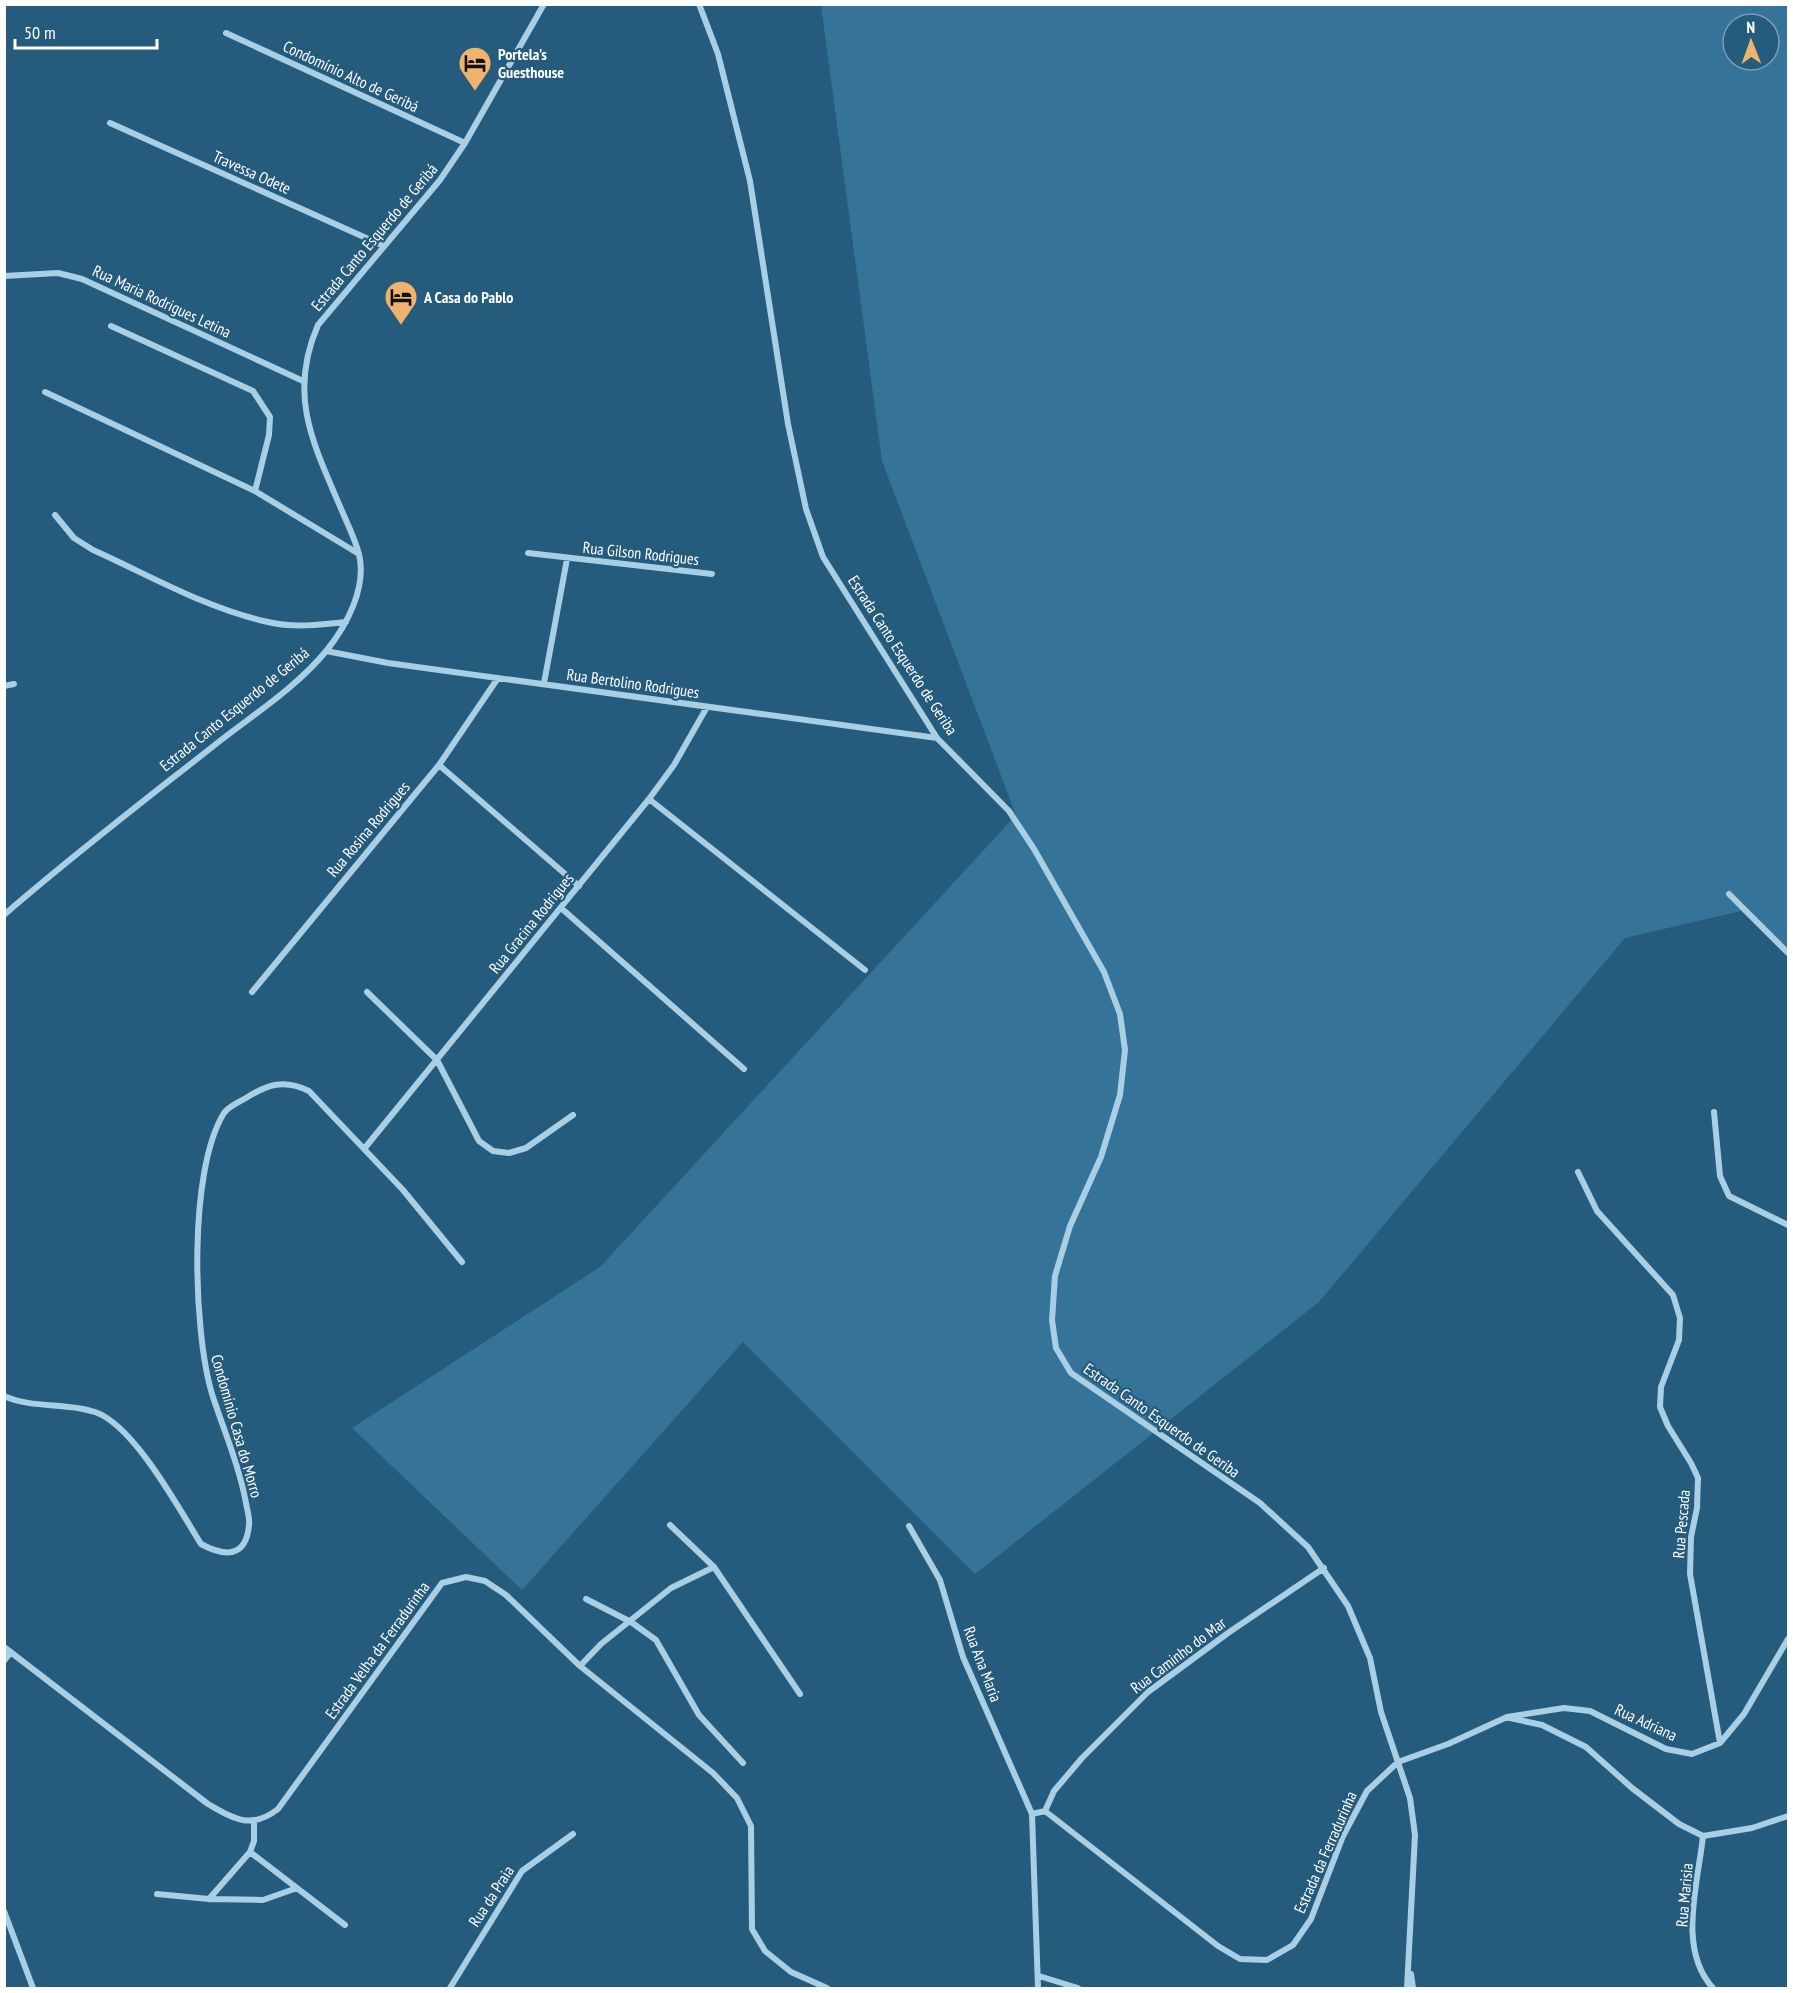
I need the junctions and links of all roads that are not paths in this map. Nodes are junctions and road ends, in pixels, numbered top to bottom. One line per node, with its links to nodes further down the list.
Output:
1 (544, 4): 5 (street, Estrada Canto Esquerdo de Geribá)
2 (699, 4): 24 (street, Estrada Canto Esquerdo de Geriba)
3 (226, 33): 5 (street, Condomínio Alto de Geribá)
4 (110, 123): 6 (street, Travessa Odete)
5 (465, 143): 6 (street, Estrada Canto Esquerdo de Geribá)
6 (384, 246): 9 (street, Estrada Canto Esquerdo de Geribá)
7 (4, 276): 9 (street, Rua Maria Rodrigues Letina)
8 (111, 326): 11 (street)
9 (303, 381): 14 (street, Estrada Canto Esquerdo de Geribá)
10 (45, 392): 11 (street)
11 (255, 491): 14 (street)
12 (55, 514): 17 (street)
13 (528, 553): 15 (street, Rua Gilson Rodrigues)
14 (359, 555): 17 (street, Estrada Canto Esquerdo de Geribá)
15 (567, 559): 16 (street, Rua Gilson Rodrigues); 20 (street, Rua Gilson Rodrigues)
16 (712, 574)
17 (346, 622): 18 (street, Estrada Canto Esquerdo de Geribá)
18 (327, 651): 19 (street, Rua Bertolino Rodrigues); 30 (street, Estrada Canto Esquerdo de Geribá)
19 (498, 678): 20 (street, Rua Bertolino Rodrigues); 25 (street, Rua Rosina Rodrigues)
20 (544, 683): 23 (street, Rua Bertolino Rodrigues)
21 (14, 684): 22 (street)
22 (4, 686)
23 (707, 707): 24 (street, Rua Bertolino Rodrigues); 26 (street, Rua Gracina Rodrigues)
24 (937, 738): 47 (street, Estrada Canto Esquerdo de Geriba)
25 (438, 765): 27 (street); 33 (street, Rua Rosina Rodrigues)
26 (649, 798): 27 (street, Rua Gracina Rodrigues); 32 (street)
27 (579, 886): 29 (street, Rua Gracina Rodrigues)
28 (1729, 894): 31 (street)
29 (561, 908): 35 (street, Rua Gracina Rodrigues); 36 (street)
30 (4, 915)
31 (1788, 953)
32 (865, 970)
33 (252, 992)
34 (367, 992): 35 (street)
35 (437, 1060): 38 (street); 39 (street, Rua Gracina Rodrigues)
36 (744, 1069)
37 (1714, 1112): 41 (street)
38 (573, 1115)
39 (364, 1149): 42 (street, Condomínio Casa do Morro); 43 (street, Condomínio Casa do Morro)
40 (1578, 1173): 57 (street, Rua Pescada)
41 (1788, 1225)
42 (462, 1262)
43 (4, 1396)
44 (670, 1525): 46 (street)
45 (909, 1526): 61 (street, Rua Ana Maria)
46 (714, 1567): 49 (street); 55 (street)
47 (1324, 1568): 58 (street, Estrada Canto Esquerdo de Geriba); 60 (street, Rua Caminho do Mar)
48 (586, 1599): 49 (street)
49 (631, 1622): 54 (street); 59 (street)
50 (1788, 1639): 57 (street, Rua Adriana)
51 (4, 1647): 52 (street)
52 (11, 1652): 53 (street); 63 (street)
53 (4, 1661)
54 (580, 1666): 63 (street, Estrada Velha da Ferradurinha); 76 (street, Estrada Velha da Ferradurinha)
55 (800, 1694)
56 (1507, 1717): 57 (street, Rua Adriana); 58 (street, Estrada da Ferradurinha); 65 (street)
57 (1720, 1743)
58 (1398, 1762): 60 (street, Estrada da Ferradurinha); 72 (street, Estrada Canto Esquerdo de Geriba)
59 (743, 1763)
60 (1045, 1811): 61 (street)
61 (1032, 1814): 73 (street)
62 (1788, 1815): 65 (street)
63 (254, 1821): 66 (street)
64 (573, 1834): 75 (street, Rua da Praia)
65 (1703, 1836): 81 (street, Rua Marisia)
66 (250, 1852): 67 (street); 69 (street)
67 (297, 1888): 69 (street); 71 (street)
68 (157, 1894): 69 (street)
69 (209, 1899)
70 (4, 1911): 74 (street)
71 (345, 1925)
72 (1410, 1962): 79 (street, Estrada Canto Esquerdo de Geriba); 80 (street)
73 (1039, 1976): 77 (street); 78 (street)
74 (33, 1989)
75 (450, 1989)
76 (826, 1989)
77 (1038, 1989)
78 (1078, 1989)
79 (1407, 1989)
80 (1413, 1989)
81 (1713, 1989)

